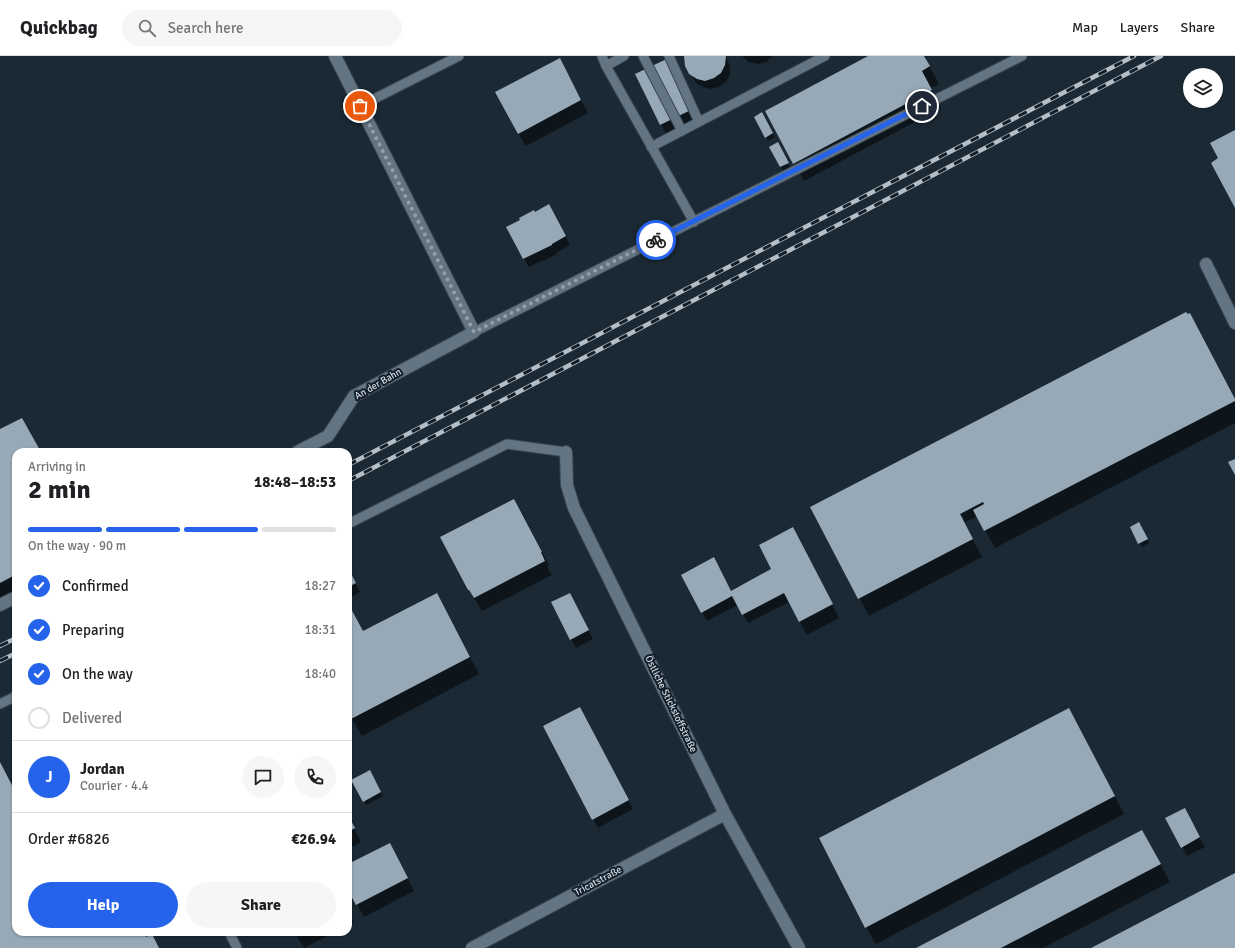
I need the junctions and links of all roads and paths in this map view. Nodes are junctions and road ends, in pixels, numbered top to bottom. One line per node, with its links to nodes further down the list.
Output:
1 (335, 56): 10 (street)
2 (459, 56): 10 (lane)
3 (602, 56): 9 (lane)
4 (624, 56): 9 (lane)
5 (643, 56): 12 (lane)
6 (670, 56): 11 (lane)
7 (825, 56): 11 (lane)
8 (1022, 56): 14 (lane)
9 (606, 66): 13 (lane)
10 (360, 106): 17 (street)
11 (699, 122): 12 (lane)
12 (682, 131): 13 (lane)
13 (651, 147): 14 (lane)
14 (694, 222): 17 (lane)
15 (1206, 264): 16 (street)
16 (1235, 322)
17 (474, 332): 18 (street, An der Bahn)
18 (305, 448)
19 (566, 452): 20 (lane); 25 (street, Östliche Stickstoffstraße)
20 (352, 522)
21 (12, 599): 22 (street)
22 (0, 606)
23 (12, 698): 24 (lane)
24 (0, 704)
25 (724, 814): 28 (street, Tricatstraße); 29 (street, Östliche Stickstoffstraße)
26 (231, 936): 27 (lane)
27 (237, 948)
28 (472, 948)
29 (799, 948)

